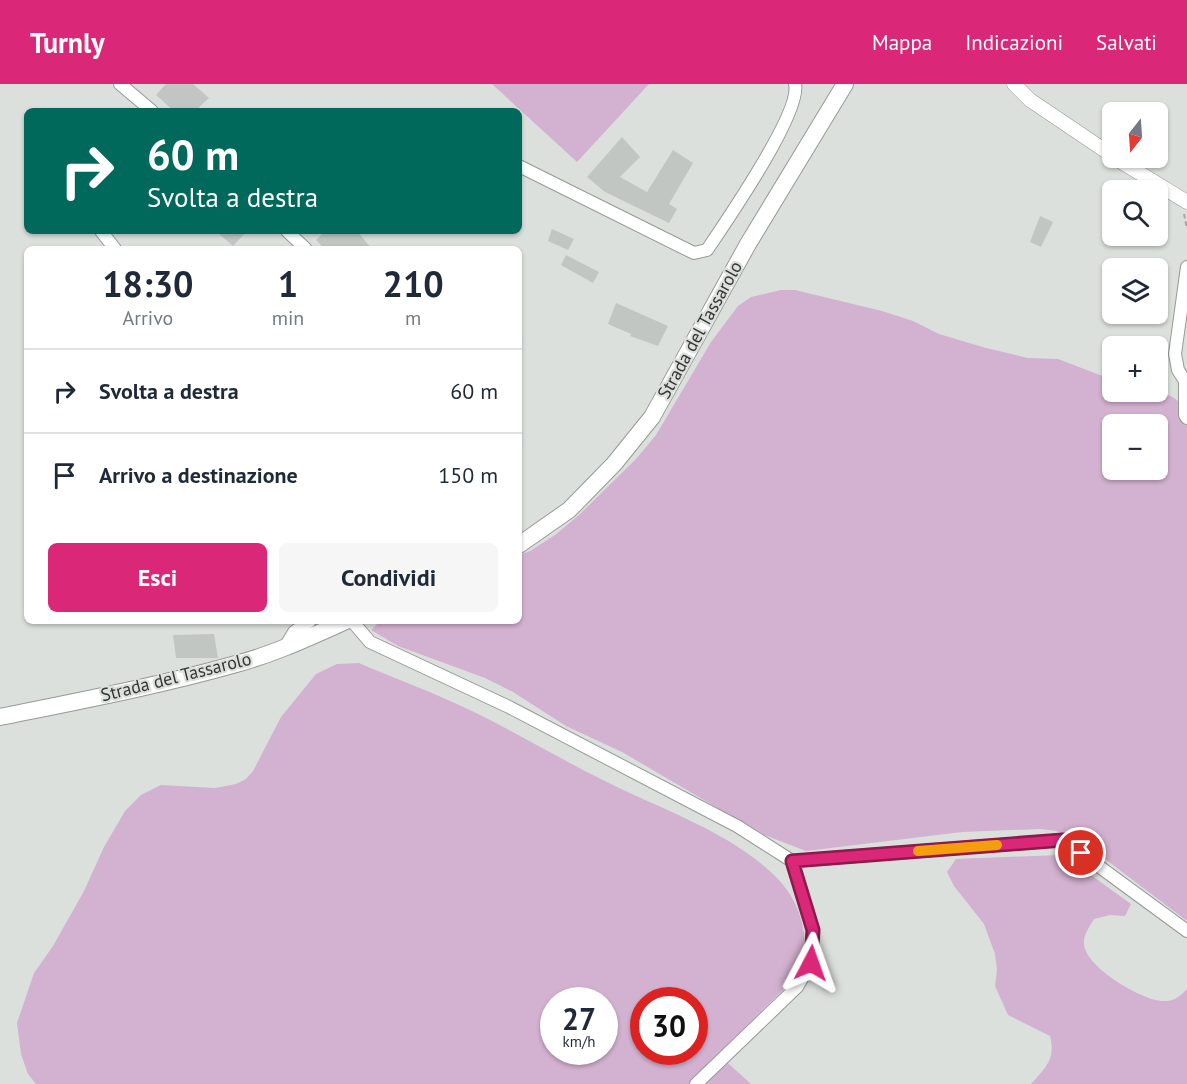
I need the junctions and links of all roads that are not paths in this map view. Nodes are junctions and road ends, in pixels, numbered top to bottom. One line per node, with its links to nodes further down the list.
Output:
1 (120, 84): 5 (street)
2 (795, 84): 7 (street)
3 (845, 84): 17 (main road, Strada del Tassarolo)
4 (1014, 84): 6 (street)
5 (148, 108)
6 (1102, 149)
7 (522, 167)
8 (1130, 168): 9 (street)
9 (1186, 206)
10 (103, 234): 12 (street)
11 (290, 234): 13 (street)
12 (113, 246)
13 (303, 246)
14 (1187, 267): 15 (street)
15 (1186, 383): 16 (street)
16 (1187, 418)
17 (522, 543)
18 (306, 624): 21 (street)
19 (339, 624): 21 (main road, Strada del Tassarolo)
20 (355, 624): 23 (street)
21 (285, 647): 22 (main road, Strada del Tassarolo)
22 (0, 717)
23 (792, 861): 24 (street); 25 (street)
24 (1187, 931)
25 (696, 1084)

